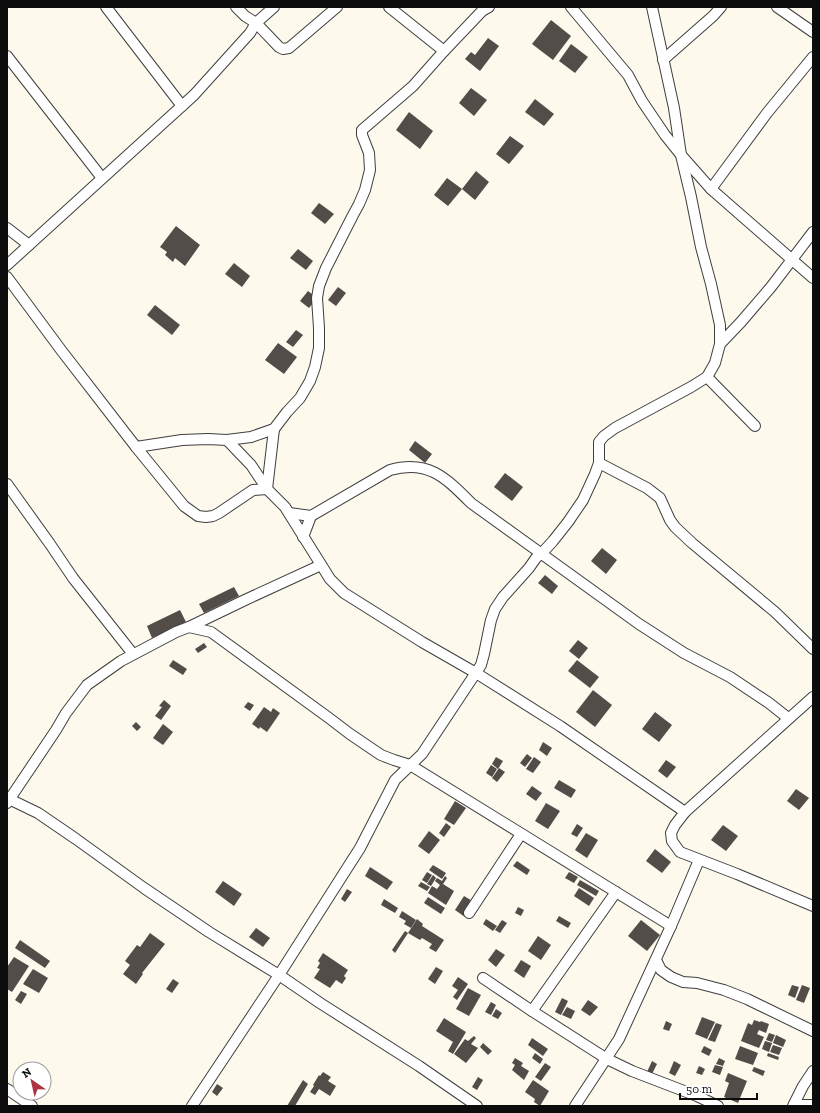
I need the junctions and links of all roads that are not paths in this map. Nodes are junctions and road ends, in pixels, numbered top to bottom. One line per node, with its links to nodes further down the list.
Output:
1 (106, 7): 17 (street)
2 (236, 7): 11 (street)
3 (274, 7): 11 (street)
4 (337, 7): 11 (street)
5 (389, 7): 13 (street)
6 (489, 7): 13 (street)
7 (571, 7): 18 (street)
8 (652, 7): 16 (street)
9 (721, 7): 16 (street)
10 (777, 7): 12 (street)
11 (256, 24): 17 (street)
12 (813, 32)
13 (444, 51): 31 (street)
14 (7, 56): 19 (street)
15 (813, 56): 20 (street)
16 (663, 60): 18 (street)
17 (182, 106): 19 (street)
18 (681, 154): 20 (street); 28 (street)
19 (102, 178): 23 (street)
20 (711, 189): 24 (street)
21 (7, 228): 23 (street)
22 (813, 232): 24 (street)
23 (29, 245): 25 (street)
24 (792, 259): 27 (street); 28 (street)
25 (7, 265)
26 (7, 277): 33 (street)
27 (813, 278)
28 (720, 344): 29 (street)
29 (706, 377): 30 (street); 34 (street)
30 (755, 426)
31 (274, 429): 32 (street); 36 (street)
32 (228, 440): 33 (street); 36 (street)
33 (136, 447): 36 (street)
34 (599, 463): 40 (street); 43 (street)
35 (7, 484): 44 (street)
36 (267, 489): 37 (street)
37 (289, 513): 38 (street); 39 (street)
38 (311, 516): 39 (street); 40 (street)
39 (304, 537): 41 (street)
40 (542, 553): 45 (street); 47 (street)
41 (321, 565): 42 (street); 45 (street)
42 (190, 627): 44 (street); 48 (street)
43 (813, 649)
44 (133, 654): 49 (street)
45 (476, 672): 48 (street); 50 (street)
46 (813, 697): 47 (street)
47 (788, 718): 50 (street)
48 (410, 765): 51 (street); 58 (street)
49 (8, 800): 58 (street)
50 (685, 812): 52 (street)
51 (521, 834): 53 (street); 55 (street)
52 (699, 860): 54 (street); 56 (street)
53 (616, 892): 56 (street); 60 (street)
54 (813, 906)
55 (469, 913)
56 (671, 926): 57 (street)
57 (656, 960): 61 (street); 62 (street)
58 (279, 975): 68 (street); 69 (street)
59 (483, 978): 60 (street)
60 (532, 1011): 62 (street)
61 (813, 1031)
62 (606, 1059): 70 (street); 71 (street)
63 (813, 1071): 65 (street)
64 (7, 1089): 67 (street)
65 (794, 1105): 66 (street)
66 (813, 1105)
67 (32, 1106)
68 (192, 1106)
69 (477, 1106)
70 (575, 1106)
71 (718, 1106)

